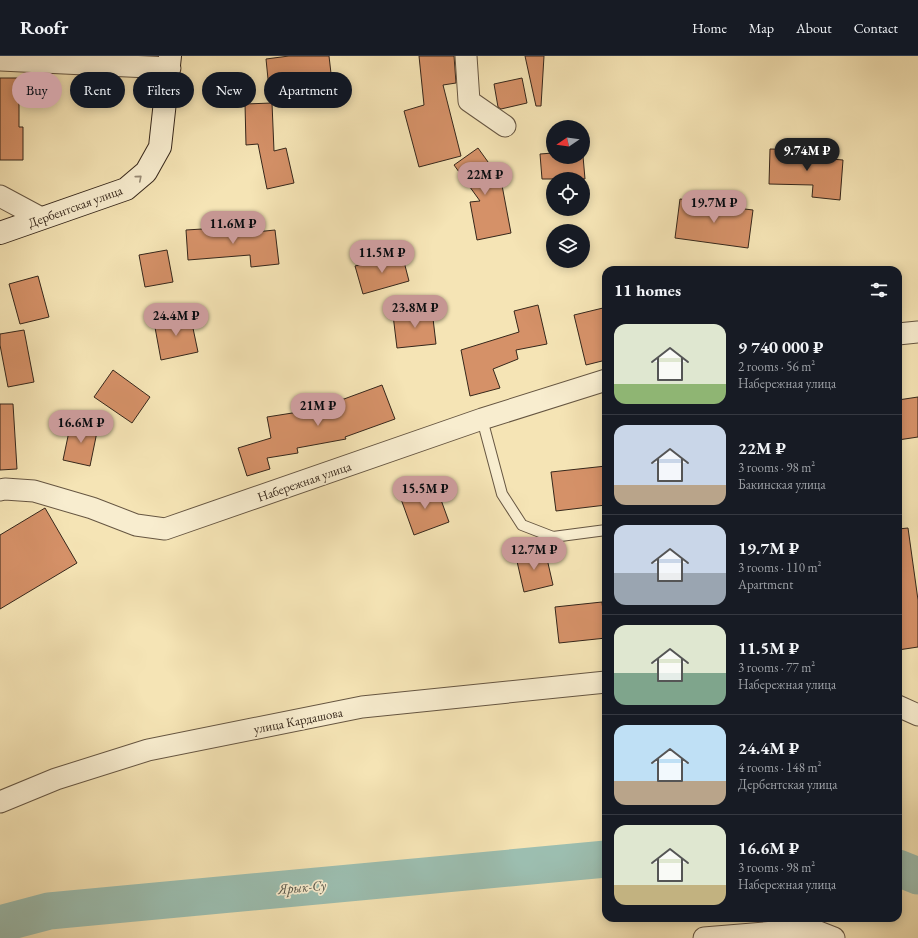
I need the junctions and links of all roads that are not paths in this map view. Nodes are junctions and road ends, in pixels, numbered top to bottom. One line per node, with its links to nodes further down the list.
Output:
1 (466, 56): 4 (street)
2 (0, 60): 3 (street)
3 (170, 62): 6 (main road, Дербентская улица, one-way to 3)
4 (505, 126)
5 (0, 196): 6 (street)
6 (41, 218): 7 (main road, Дербентская улица)
7 (0, 233)
8 (918, 332): 9 (street)
9 (902, 334)
10 (602, 381): 11 (street, Набережная улица)
11 (482, 419): 12 (street, Набережная улица); 13 (lane)
12 (0, 490)
13 (602, 531)
14 (602, 682): 17 (street, улица Кардашова)
15 (902, 708): 16 (street)
16 (918, 715)
17 (0, 802)
18 (704, 938): 19 (street)
19 (834, 938)

